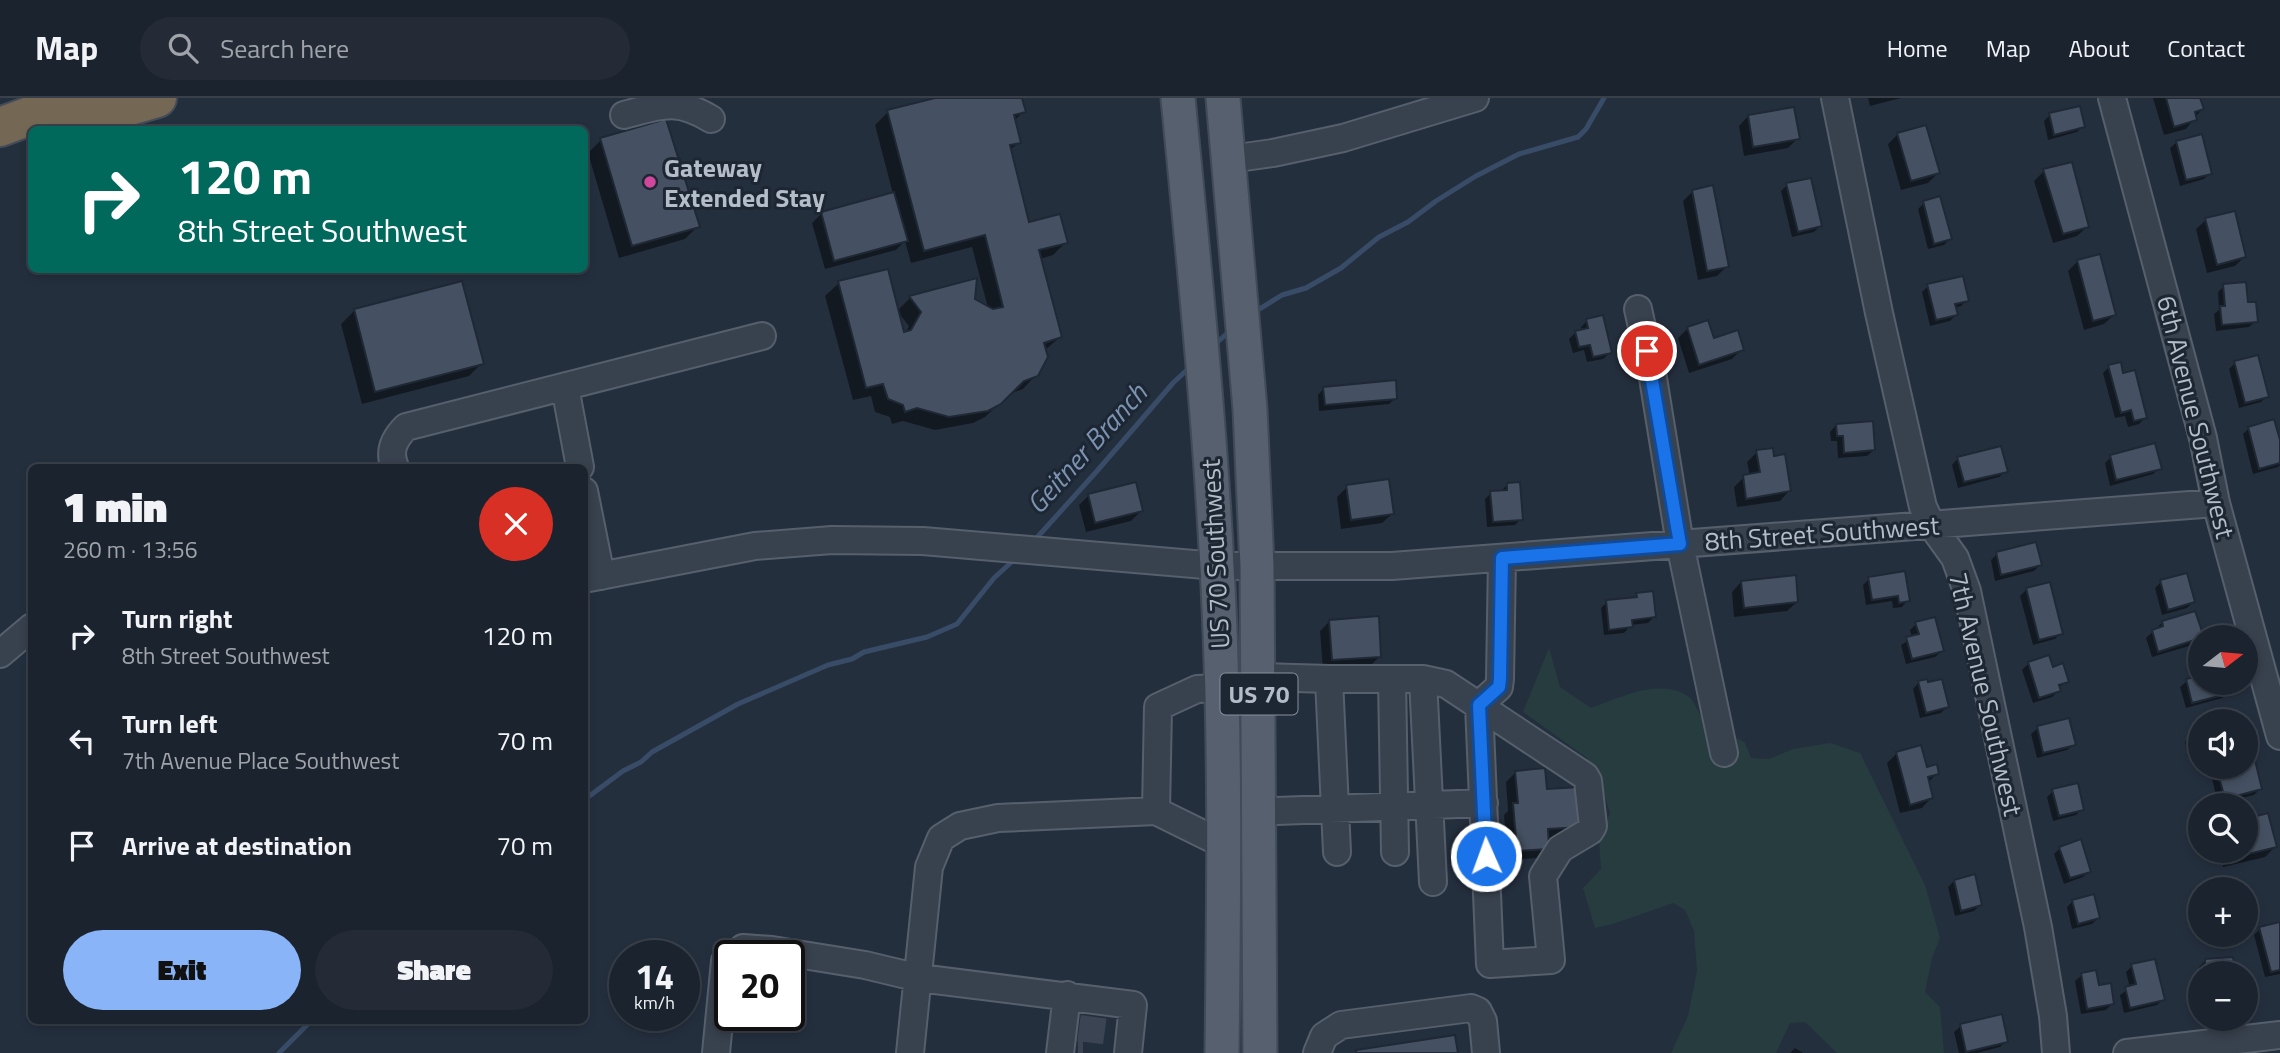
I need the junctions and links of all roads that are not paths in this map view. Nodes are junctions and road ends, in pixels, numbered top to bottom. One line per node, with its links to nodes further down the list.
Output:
1 (78, 98): 11 (highway)
2 (157, 98): 10 (highway)
3 (1178, 98): 25 (main road, US 70 Southwest / US 70)
4 (1223, 98): 14 (main road, US 70 Southwest / US 70)
5 (1475, 98): 14 (street)
6 (1835, 98): 21 (street, 7th Avenue Southwest)
7 (2112, 98): 20 (street, 6th Avenue Southwest)
8 (624, 115): 9 (street)
9 (711, 119)
10 (61, 126)
11 (0, 127)
12 (28, 135): 13 (highway)
13 (0, 144)
14 (1230, 159): 26 (main road, US 70 Southwest / US 70)
15 (1639, 309): 23 (street)
16 (762, 336): 17 (street)
17 (565, 387): 18 (street); 19 (street)
18 (394, 464)
19 (579, 464)
20 (2216, 503): 21 (street, 8th Street Southwest); 36 (street, 6th Avenue Southwest)
21 (1932, 526): 23 (street, 8th Street Southwest); 61 (street, 7th Avenue Southwest)
22 (588, 529): 27 (street)
23 (1680, 544): 24 (street, 8th Street Southwest); 37 (street)
24 (1502, 558): 26 (street, 8th Street Southwest); 35 (street)
25 (1217, 566): 26 (street, 8th Street Southwest); 27 (street, 8th Street Southwest); 34 (main road, US 70 Southwest / US 70)
26 (1257, 566): 30 (main road, US 70 Southwest / US 70)
27 (593, 577)
28 (28, 630): 29 (street)
29 (0, 654)
30 (1259, 677): 32 (street); 41 (main road, US 70 Southwest / US 70)
31 (1423, 678): 33 (street); 35 (street); 39 (street)
32 (1329, 679): 33 (street); 42 (street)
33 (1392, 679): 40 (street)
34 (1222, 688): 43 (street); 44 (main road, US 70 Southwest / US 70)
35 (1479, 705): 38 (street); 38 (street)
36 (2280, 736)
37 (1724, 754)
38 (1484, 803): 39 (street)
39 (1429, 805): 40 (street); 47 (street)
40 (1394, 806): 42 (street); 46 (street)
41 (1258, 808): 42 (street); 58 (main road, US 70 Southwest / US 70)
42 (1335, 808): 45 (street)
43 (1156, 811): 44 (street); 49 (street)
44 (1225, 845): 57 (main road, US 70 Southwest / US 70)
45 (1337, 852)
46 (1395, 852)
47 (1433, 882)
48 (805, 955): 49 (street)
49 (919, 978): 50 (street); 56 (street)
50 (1067, 995): 53 (street); 54 (street)
51 (718, 1031): 55 (street)
52 (2280, 1035): 62 (street)
53 (1125, 1040)
54 (1068, 1042)
55 (716, 1053)
56 (910, 1053)
57 (1222, 1053)
58 (1260, 1053)
59 (1317, 1053): 60 (street)
60 (1486, 1053)
61 (2056, 1053)
62 (2127, 1053)

